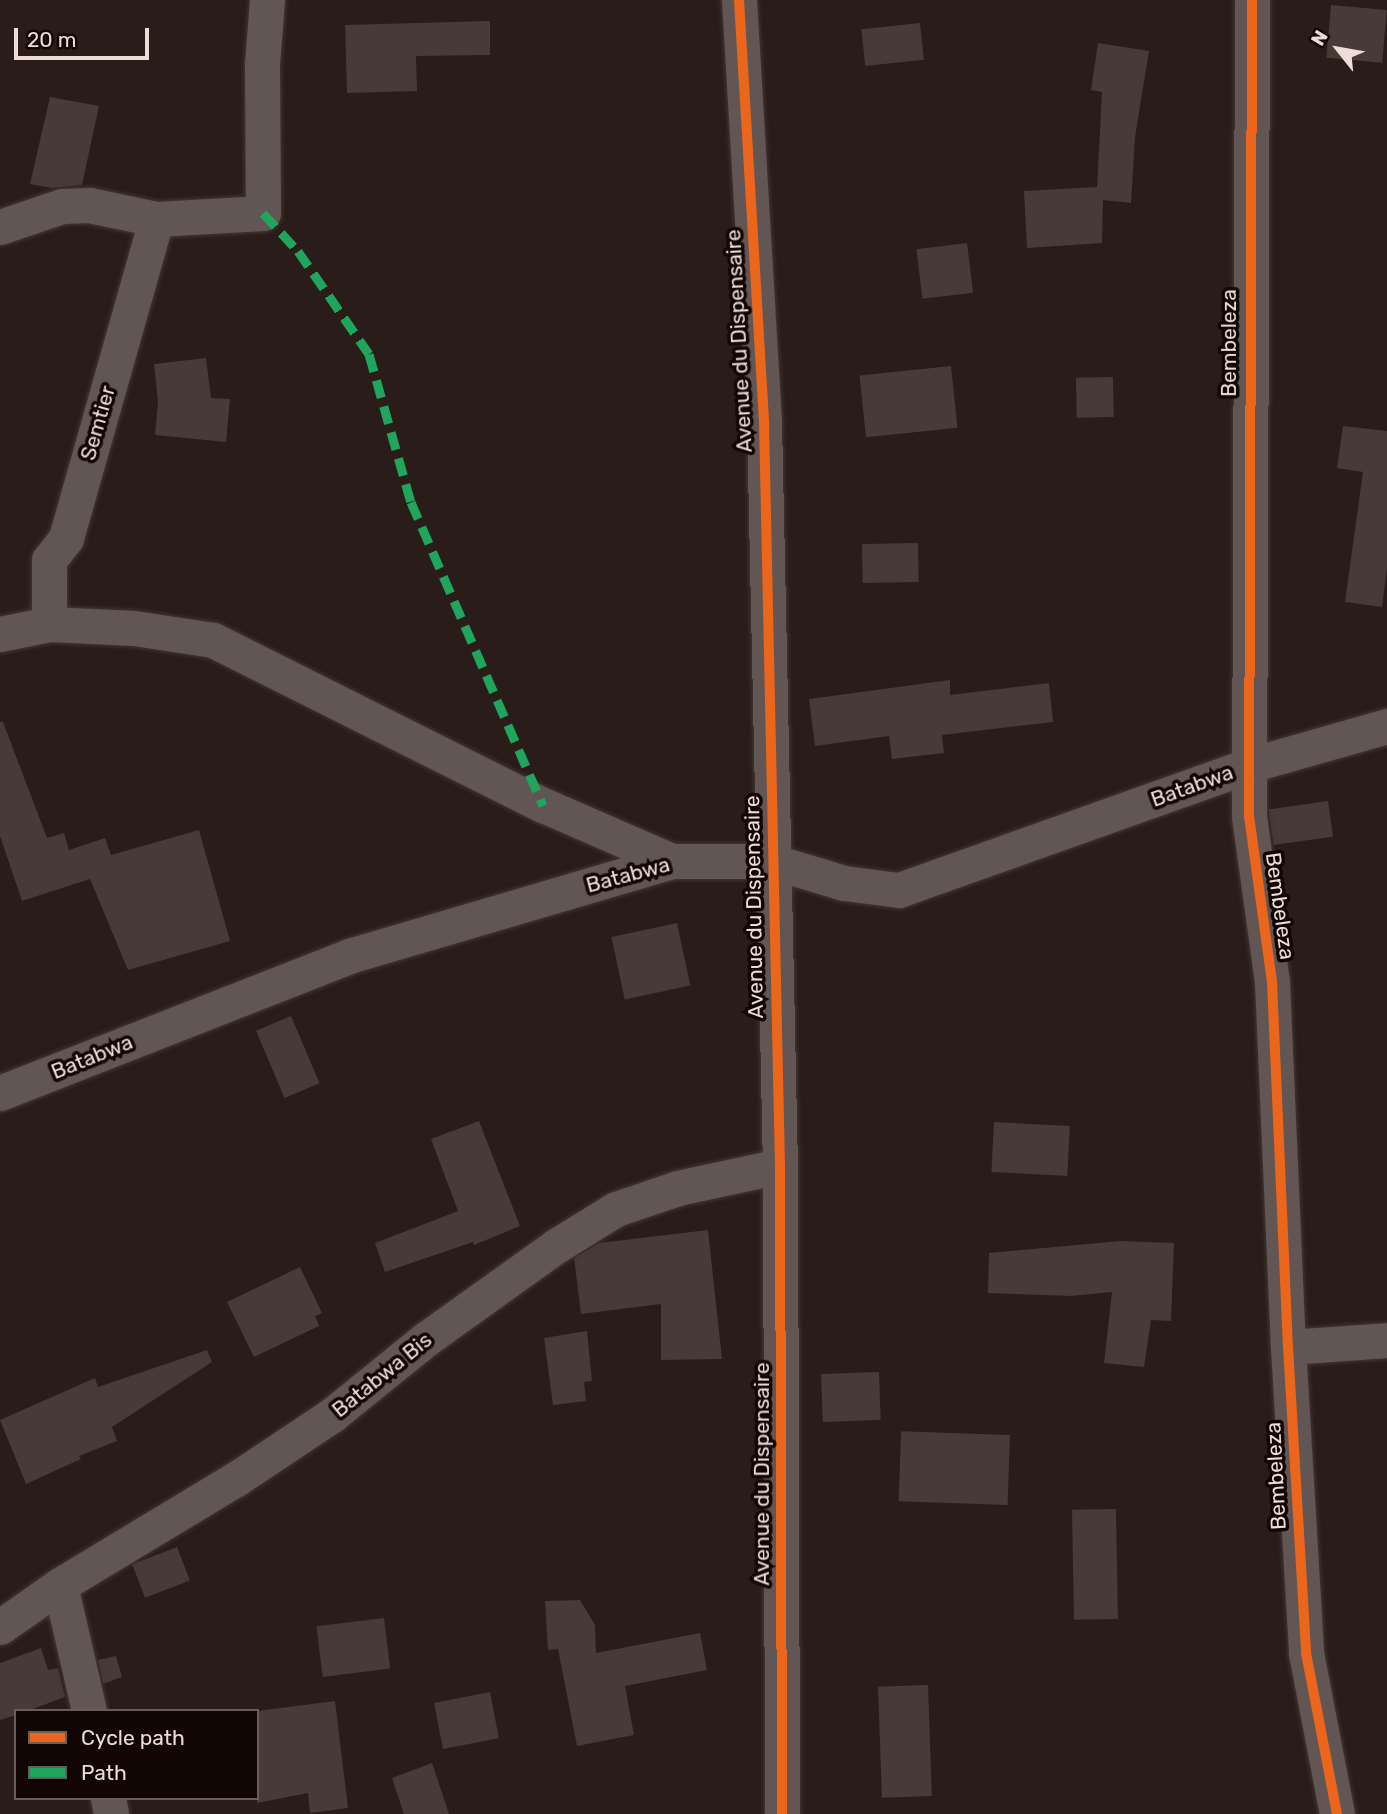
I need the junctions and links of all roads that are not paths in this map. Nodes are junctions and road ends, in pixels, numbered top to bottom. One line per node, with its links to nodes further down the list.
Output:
1 (267, 0): 4 (street)
2 (739, 0): 11 (street, Avenue du Dispensaire)
3 (1252, 0): 9 (street, Bembeleza)
4 (156, 219): 5 (street); 6 (street, Semtier)
5 (0, 226)
6 (49, 624): 7 (street); 10 (street)
7 (0, 634)
8 (1387, 726): 9 (street, Batabwa)
9 (1250, 765): 11 (street, Batabwa); 15 (street, Bembeleza)
10 (673, 861): 11 (street, Batabwa); 12 (street, Batabwa)
11 (771, 861): 13 (street, Avenue du Dispensaire)
12 (0, 1093)
13 (780, 1166): 16 (street, Batabwa Bis); 19 (street, Avenue du Dispensaire)
14 (1387, 1340): 15 (street)
15 (1288, 1347): 20 (street, Bembeleza)
16 (60, 1585): 17 (street, Batabwa Bis); 18 (street)
17 (0, 1627)
18 (89, 1709)
19 (782, 1814)
20 (1337, 1814)

